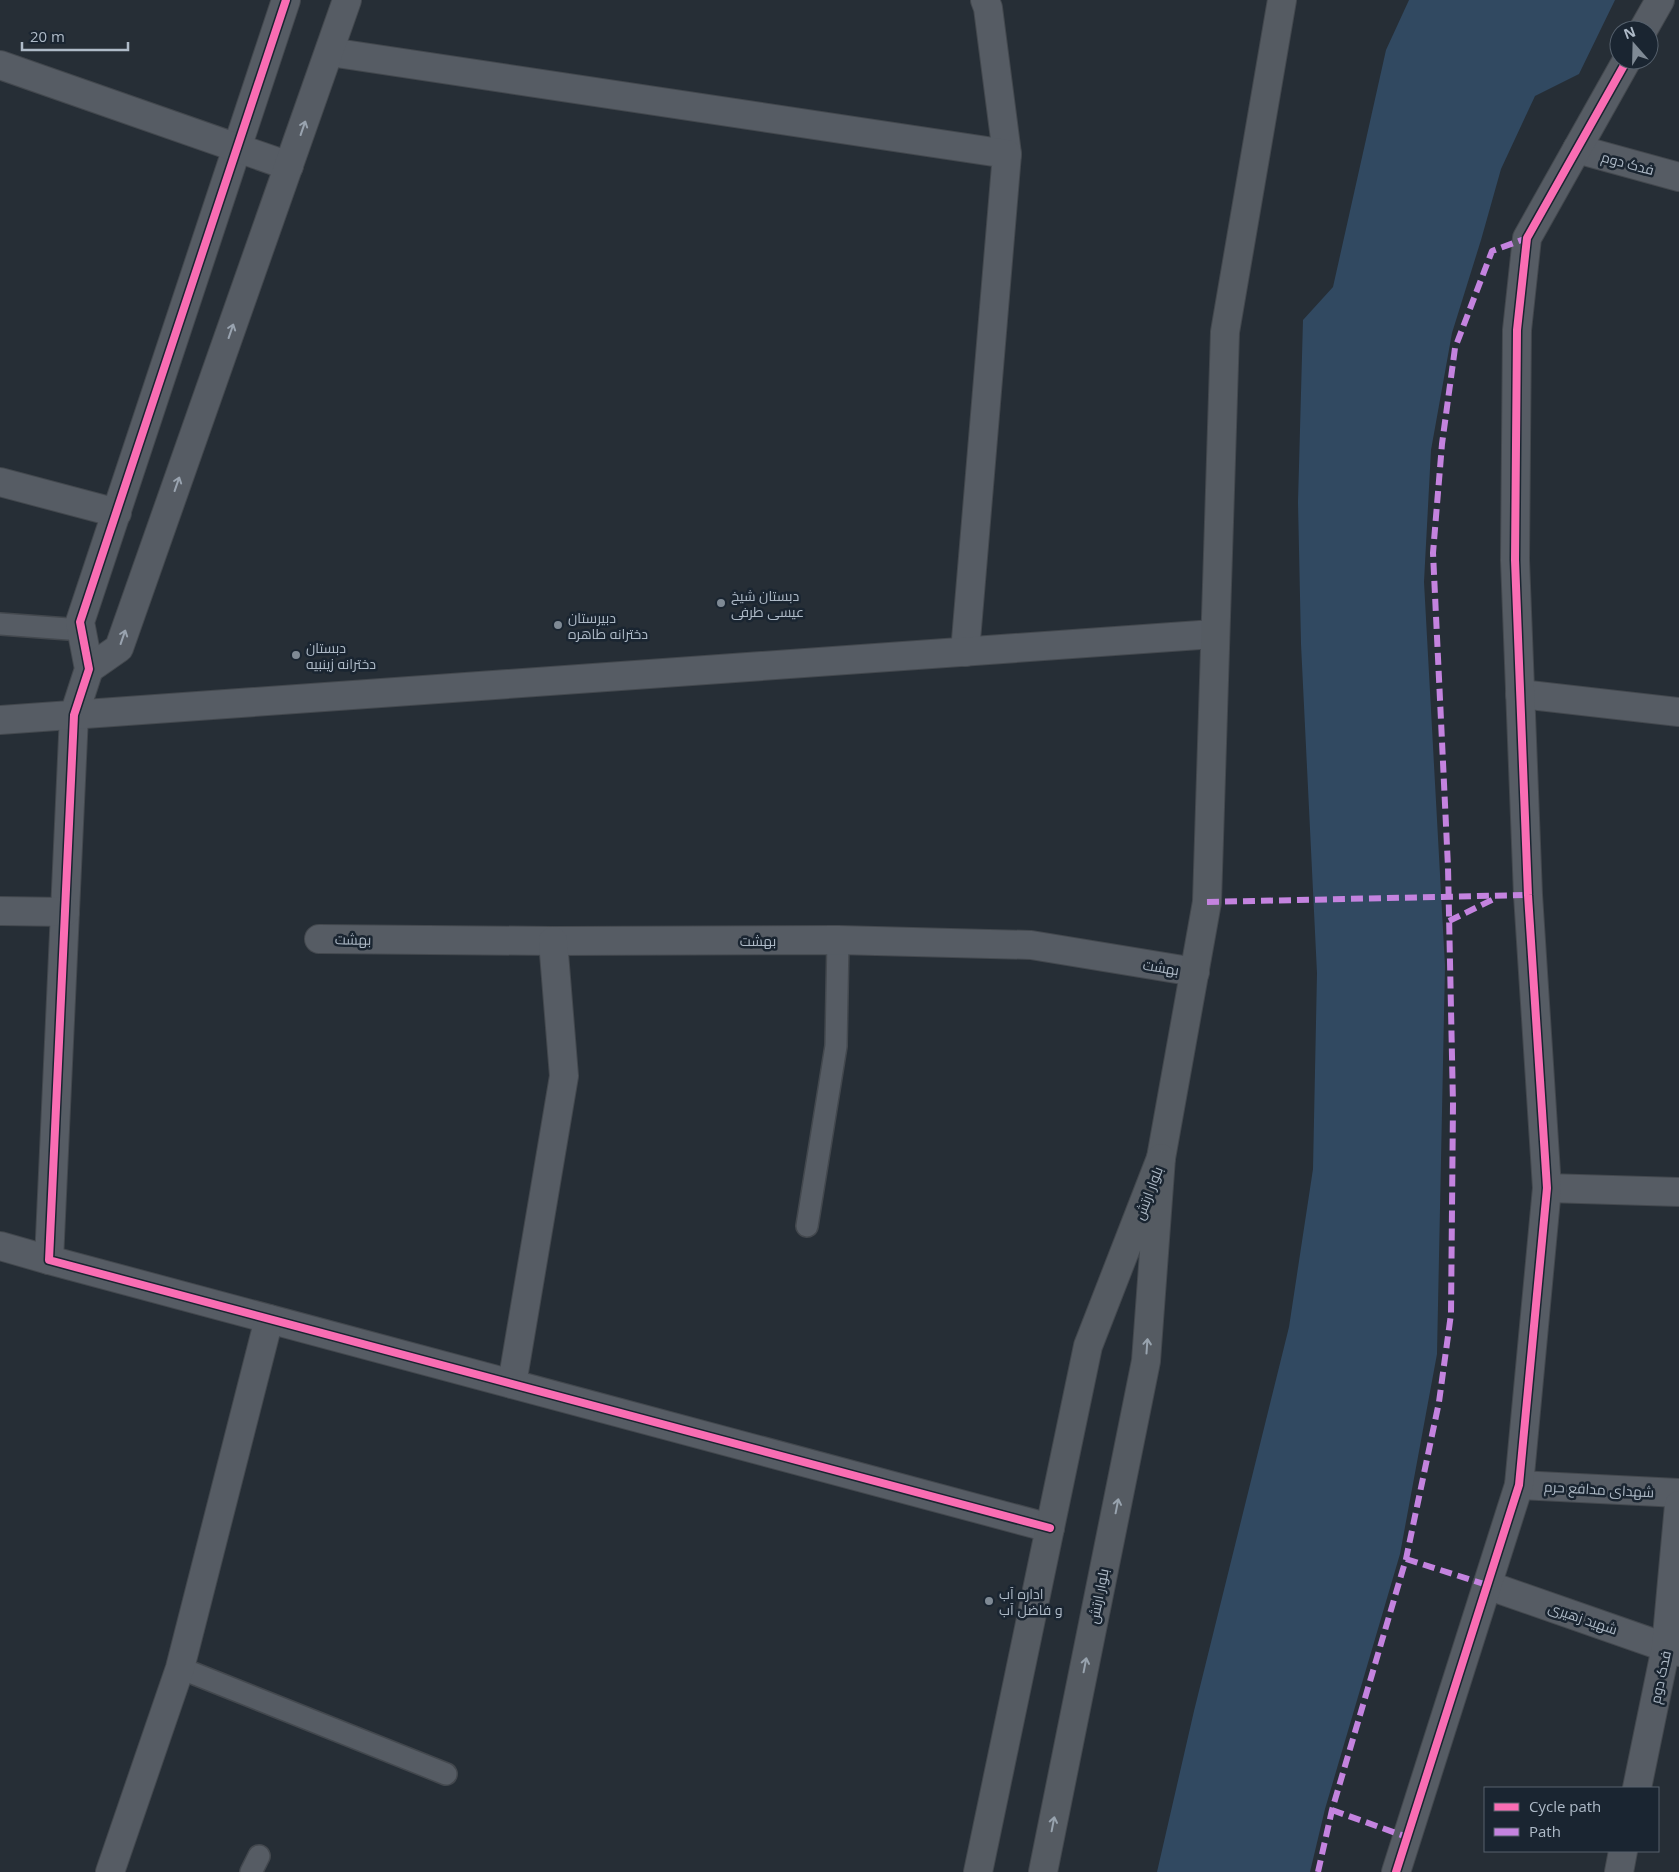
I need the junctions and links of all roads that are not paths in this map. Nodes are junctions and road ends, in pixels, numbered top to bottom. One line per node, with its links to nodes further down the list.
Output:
1 (286, 0): 10 (street)
2 (346, 0): 7 (street)
3 (985, 0): 12 (street)
4 (1282, 0): 19 (main road)
5 (1660, 0): 6 (street)
6 (1649, 20)
7 (330, 52): 12 (street); 13 (street, one-way to 7)
8 (0, 65): 10 (street)
9 (1621, 70): 11 (street)
10 (237, 148): 13 (street); 16 (street)
11 (1577, 149): 14 (street, فدک دوم); 22 (street)
12 (1007, 154): 20 (street)
13 (289, 166): 21 (street, one-way to 13)
14 (1679, 177)
15 (0, 482): 16 (street)
16 (117, 512): 18 (street)
17 (0, 624): 18 (lane)
18 (82, 630): 21 (street)
19 (1214, 634): 20 (street); 31 (main road)
20 (965, 652): 24 (street)
21 (88, 669): 24 (street)
22 (1520, 694): 23 (street); 33 (street)
23 (1679, 712)
24 (74, 715): 25 (street); 27 (street)
25 (0, 720)
26 (0, 911): 27 (street)
27 (65, 912): 37 (street)
28 (319, 939): 30 (street, بهشت)
29 (838, 940): 30 (street, بهشت); 31 (street, بهشت); 35 (lane)
30 (553, 941): 39 (street)
31 (1194, 972): 32 (main road)
32 (1161, 1158): 43 (main road, بلوار ارتش); 52 (main road, بلوار ارتش, one-way to 32)
33 (1547, 1188): 34 (street); 40 (street)
34 (1679, 1192)
35 (808, 1226)
36 (0, 1246): 37 (street)
37 (49, 1260): 38 (street)
38 (269, 1319): 39 (street); 46 (street)
39 (512, 1384): 43 (street)
40 (1519, 1485): 41 (street, شهدای مدافع حرم); 44 (street)
41 (1679, 1493)
42 (1679, 1505): 45 (street, فدک دوم)
43 (1050, 1528): 51 (main road, بلوار ارتش)
44 (1487, 1585): 45 (street, شهید زهیری); 53 (street)
45 (1673, 1650): 48 (street, فدک دوم)
46 (180, 1668): 47 (lane); 50 (street)
47 (446, 1774)
48 (1636, 1787)
49 (1623, 1852): 54 (street)
50 (110, 1872)
51 (978, 1872)
52 (1043, 1872)
53 (1396, 1872)
54 (1619, 1872)

